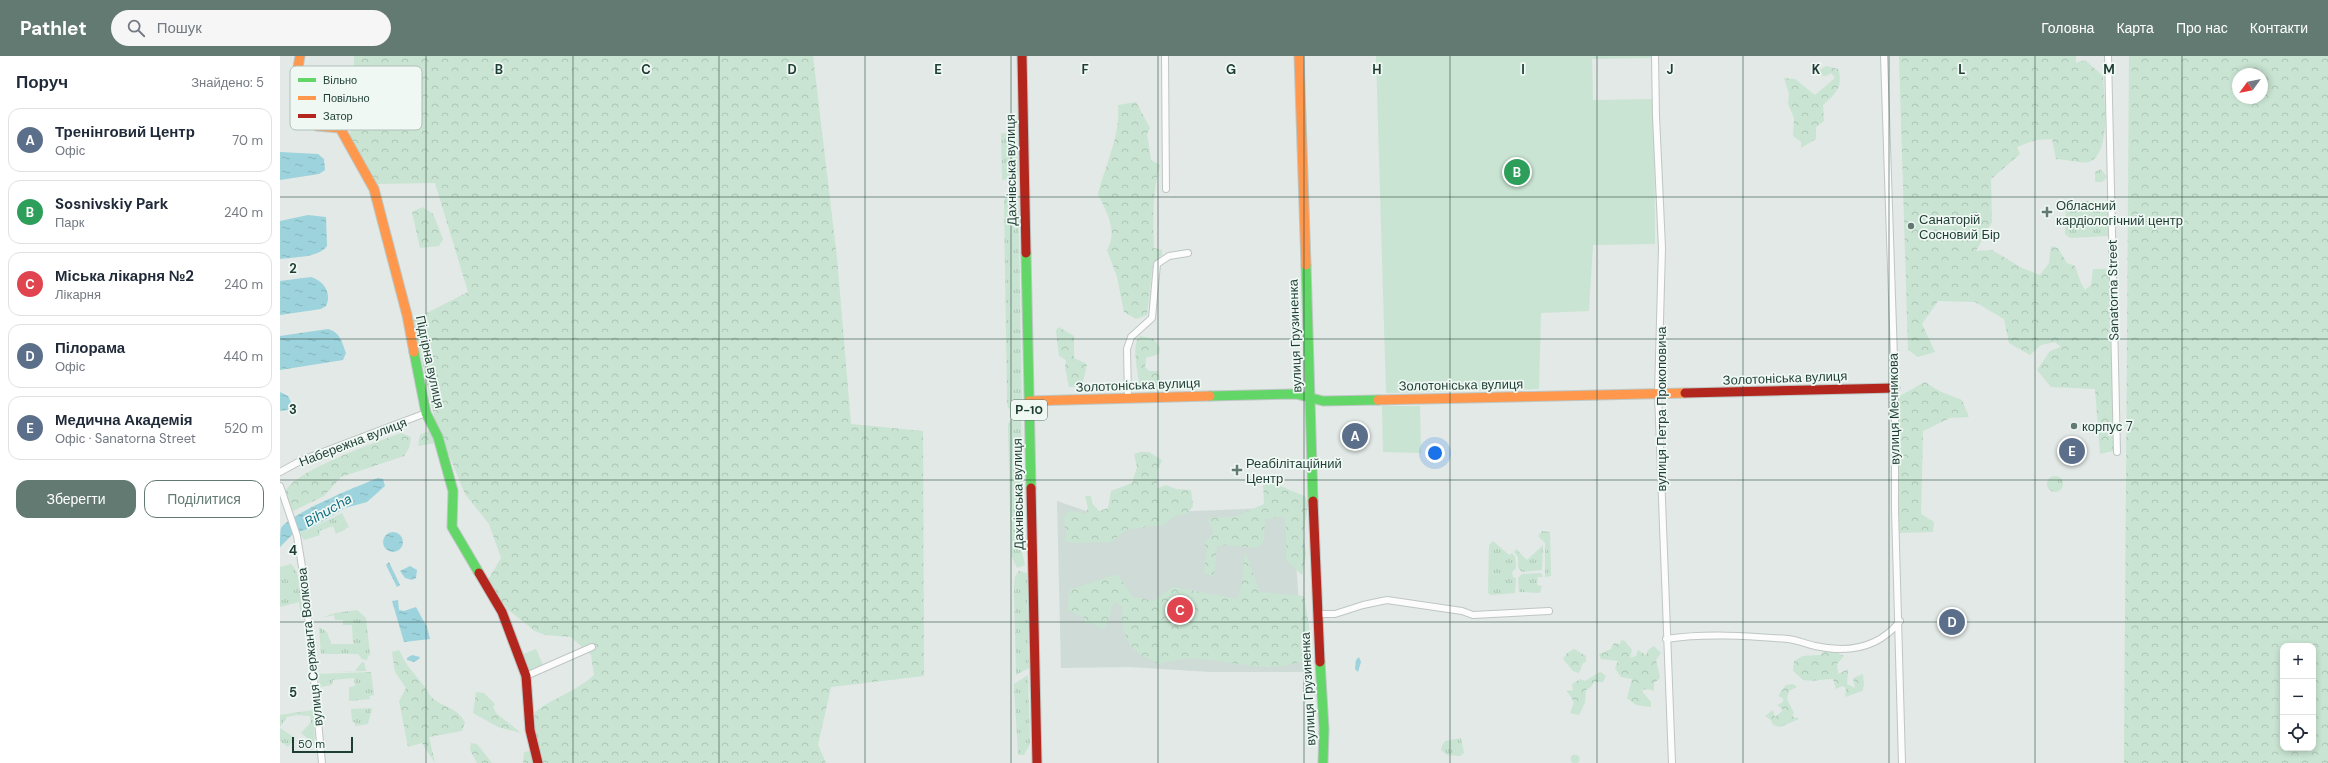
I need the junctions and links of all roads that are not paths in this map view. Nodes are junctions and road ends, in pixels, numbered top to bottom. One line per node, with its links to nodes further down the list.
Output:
1 (300, 56): 8 (street, Підгірна вулиця)
2 (1022, 56): 16 (street, Дахнівська вулиця / Р-10)
3 (1165, 56): 10 (street)
4 (1299, 56): 14 (street, вулиця Грузиненка)
5 (1655, 56): 13 (street, вулиця Петра Прокоповича)
6 (1884, 56): 12 (street, вулиця Мечникова)
7 (2108, 56): 18 (street, Sanatorna Street)
8 (299, 66)
9 (341, 130): 17 (street, Підгірна вулиця)
10 (1166, 189)
11 (1188, 253): 15 (street)
12 (1895, 388): 13 (street, Золотоніська вулиця); 23 (street, вулиця Мечникова)
13 (1658, 394): 14 (street, Золотоніська вулиця); 24 (street, вулиця Петра Прокоповича)
14 (1310, 398): 15 (street, Золотоніська вулиця); 22 (street, вулиця Грузиненка)
15 (1128, 399): 16 (street, Золотоніська вулиця)
16 (1028, 401): 29 (street, Дахнівська вулиця / Р-10)
17 (426, 413): 19 (street, Набережна вулиця); 26 (street, Підгірна вулиця)
18 (2117, 452)
19 (280, 472)
20 (280, 486): 27 (street, вулиця Сержанта Волкова)
21 (1549, 611): 22 (street, вулиця Грузиненка)
22 (1317, 614): 30 (street, вулиця Грузиненка)
23 (1900, 621): 24 (street); 32 (street, вулиця Мечникова)
24 (1666, 639): 31 (street, вулиця Петра Прокоповича)
25 (592, 647): 26 (street)
26 (526, 676): 28 (street, Підгірна вулиця)
27 (322, 763)
28 (538, 763)
29 (1037, 763)
30 (1323, 763)
31 (1672, 763)
32 (1902, 763)

